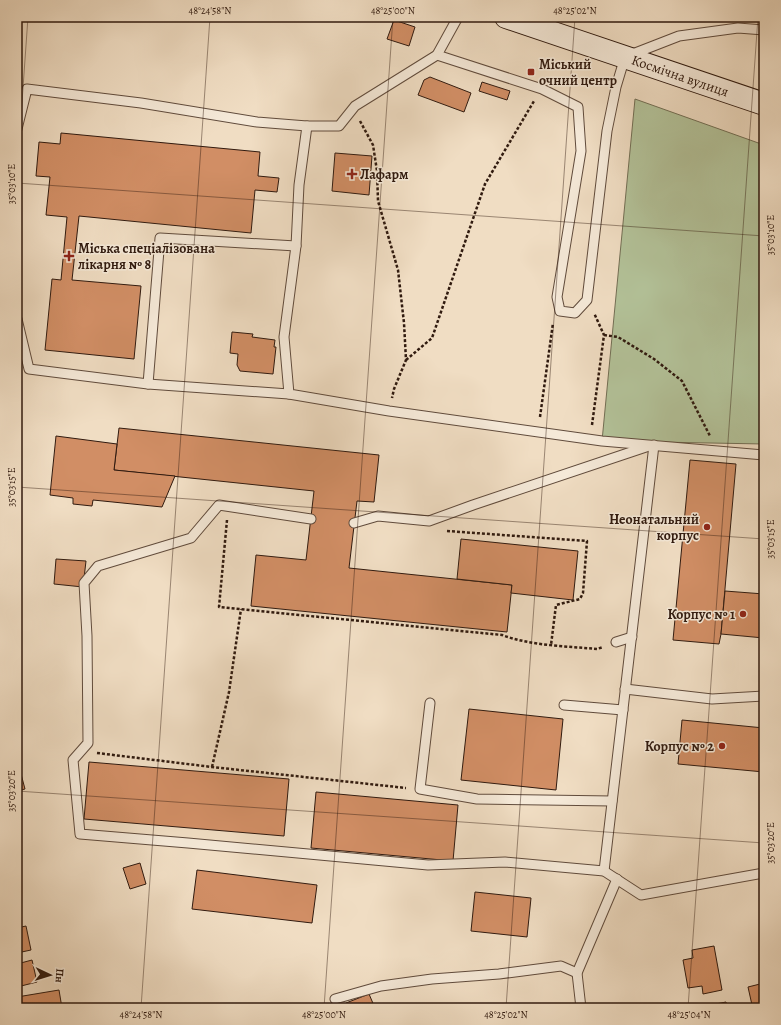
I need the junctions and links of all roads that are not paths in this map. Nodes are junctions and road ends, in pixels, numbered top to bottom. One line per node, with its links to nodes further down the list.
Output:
1 (458, 17): 4 (lane)
2 (506, 17): 5 (main road, Космічна вулиця)
3 (764, 30): 5 (lane)
4 (437, 55): 5 (lane); 7 (lane)
5 (625, 57): 6 (main road, Космічна вулиця)
6 (764, 104)
7 (308, 126): 8 (lane); 9 (lane)
8 (17, 129)
9 (296, 246): 11 (lane); 12 (lane)
10 (17, 319): 11 (lane)
11 (148, 384): 12 (lane)
12 (289, 394): 13 (lane)
13 (654, 445): 14 (lane); 16 (lane); 17 (lane)
14 (764, 455)
15 (311, 519): 25 (lane)
16 (354, 523)
17 (632, 637): 18 (lane); 19 (lane)
18 (616, 642)
19 (626, 689): 20 (lane); 23 (lane)
20 (764, 696)
21 (430, 703): 24 (lane)
22 (564, 705): 23 (lane)
23 (623, 710): 24 (lane)
24 (612, 800): 25 (lane)
25 (604, 871): 27 (lane)
26 (764, 873): 27 (lane)
27 (617, 879): 28 (lane)
28 (577, 973): 29 (lane); 30 (lane)
29 (336, 999)
30 (581, 1008)

